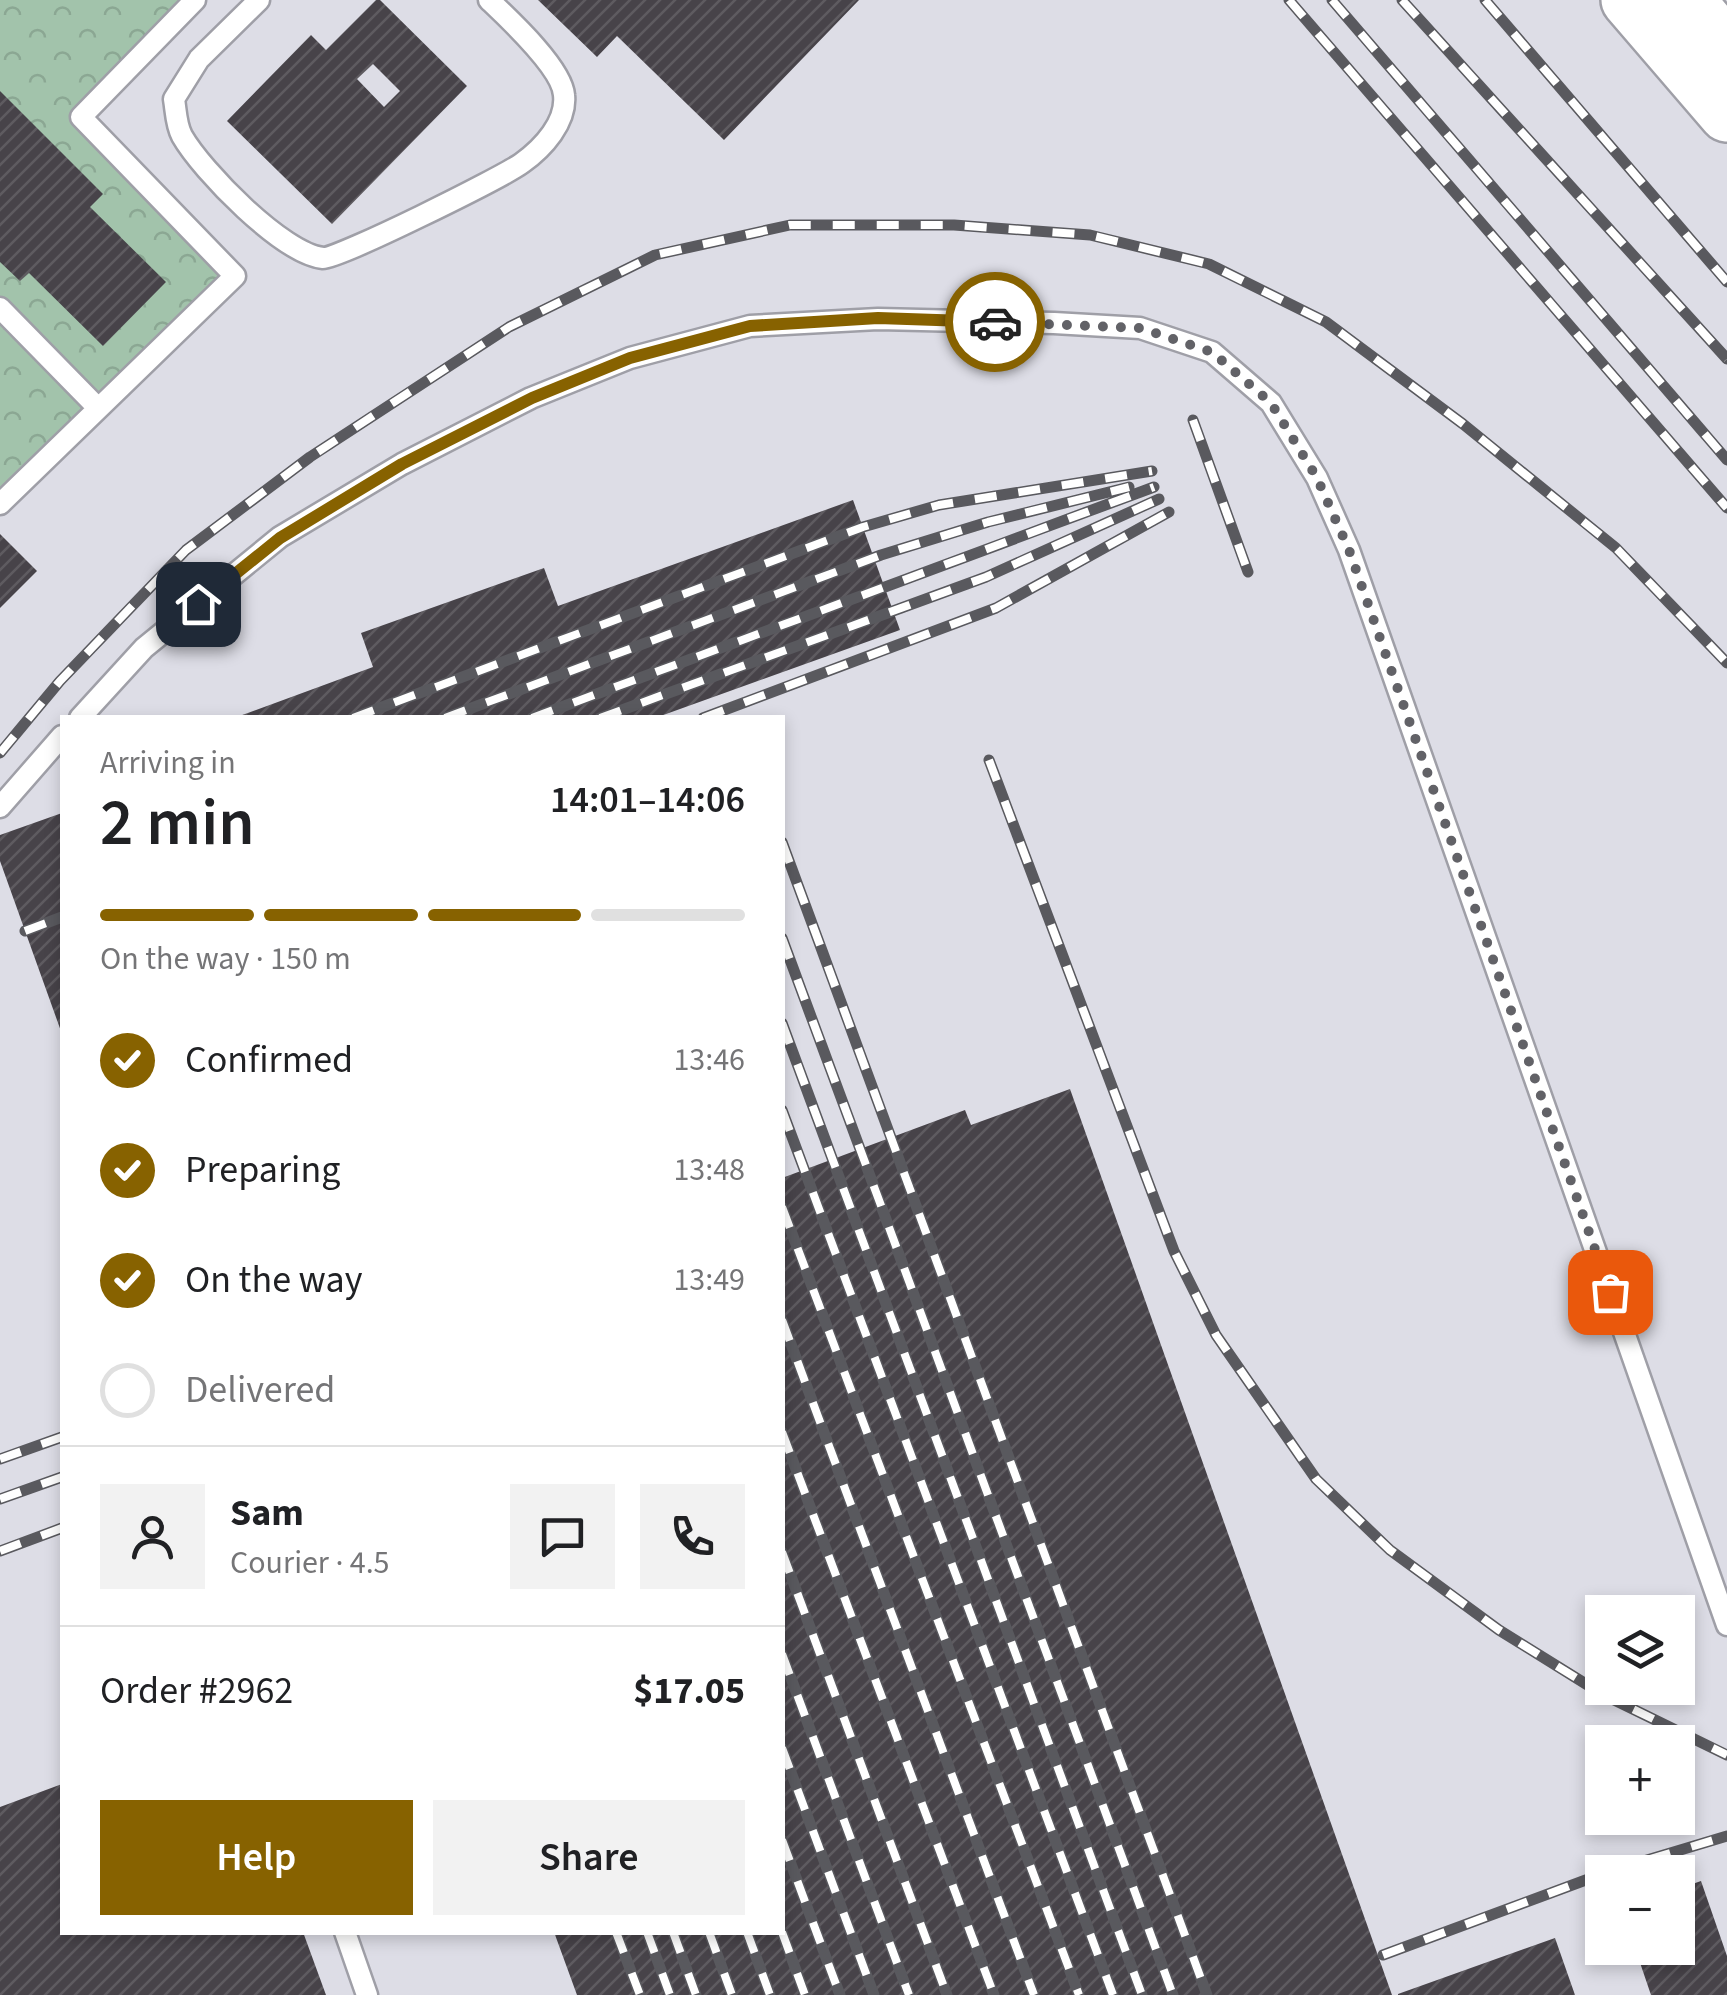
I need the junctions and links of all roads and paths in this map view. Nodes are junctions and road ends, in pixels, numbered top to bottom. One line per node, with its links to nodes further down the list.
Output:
1 (196, 0): 9 (lane)
2 (259, 0): 3 (lane)
3 (489, 0)
4 (1629, 0): 7 (main road)
5 (1686, 0): 6 (main road)
6 (1727, 48)
7 (1727, 114)
8 (0, 308): 9 (lane)
9 (98, 408): 10 (lane)
10 (0, 504)
11 (87, 714): 14 (lane)
12 (60, 738): 13 (lane)
13 (0, 807)
14 (1727, 1625)
15 (346, 1935): 16 (lane)
16 (368, 1995)

